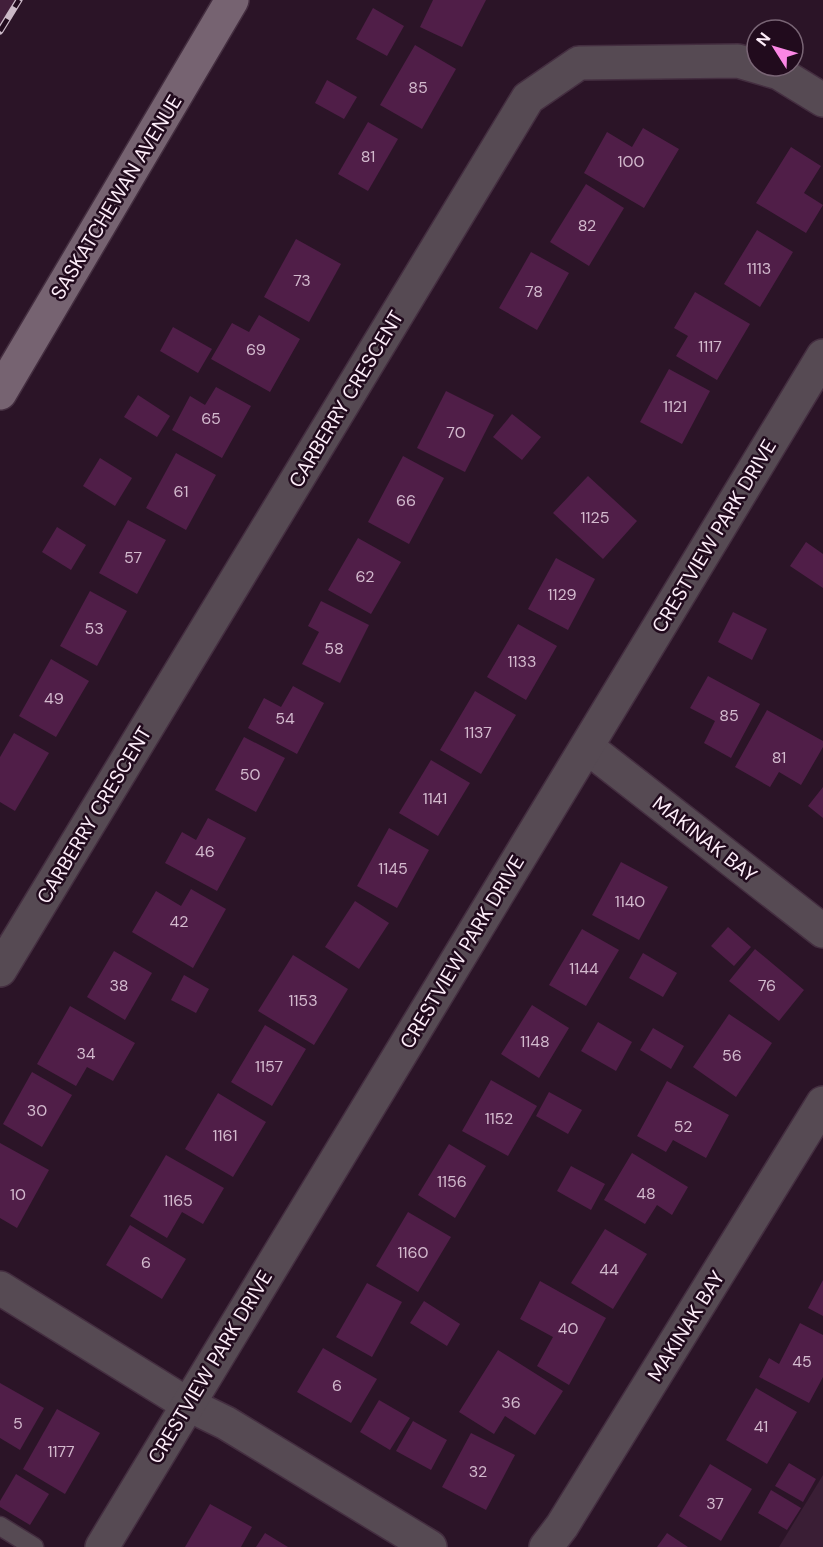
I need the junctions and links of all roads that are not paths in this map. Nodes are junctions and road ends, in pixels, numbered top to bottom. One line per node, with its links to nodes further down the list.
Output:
1 (232, 0): 4 (main road, SASKATCHEWAN AVENUE)
2 (823, 100): 7 (street, CARBERRY CRESCENT)
3 (823, 356): 5 (street, CRESTVIEW PARK DRIVE)
4 (0, 393)
5 (587, 747): 6 (street, MAKINAK BAY); 10 (street, CRESTVIEW PARK DRIVE)
6 (823, 931)
7 (0, 970)
8 (823, 1103): 15 (street, MAKINAK BAY)
9 (0, 1288): 10 (street)
10 (187, 1404): 13 (street, CRESTVIEW PARK DRIVE); 14 (street)
11 (0, 1526): 12 (lane)
12 (34, 1547)
13 (102, 1547)
14 (430, 1547)
15 (546, 1547)

